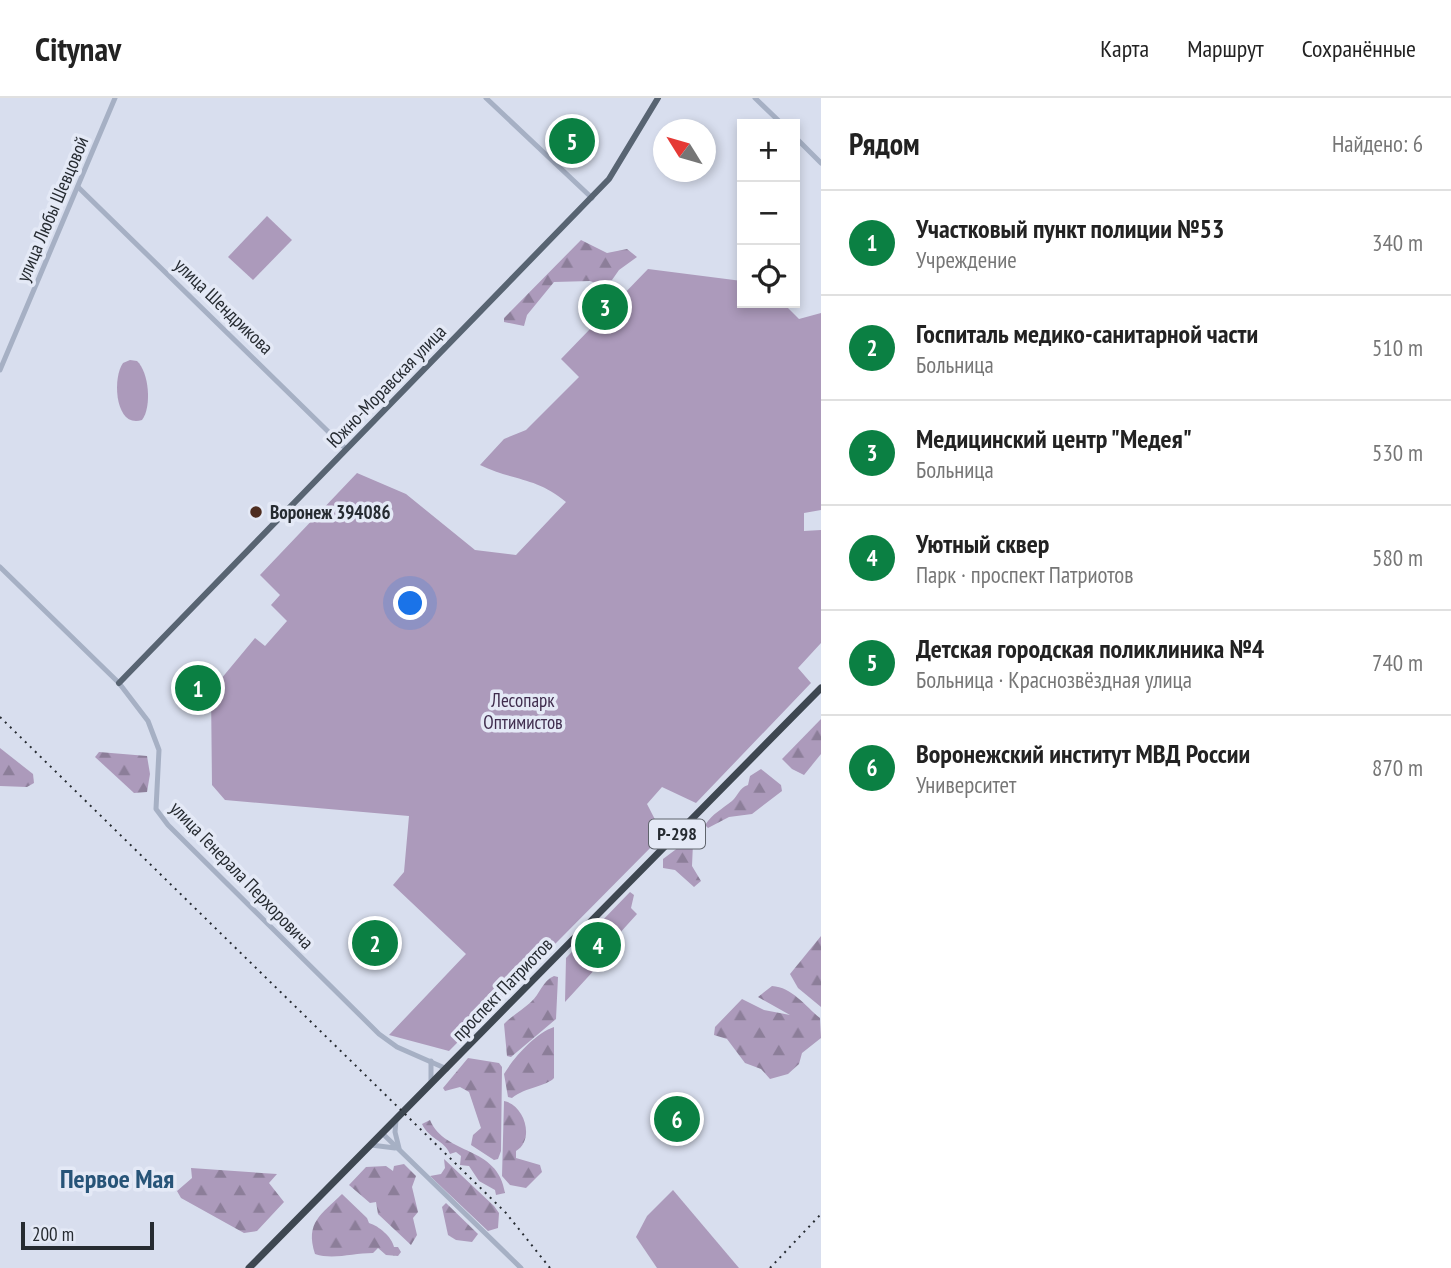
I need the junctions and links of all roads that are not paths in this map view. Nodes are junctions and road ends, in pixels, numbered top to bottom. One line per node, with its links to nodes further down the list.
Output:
1 (116, 98): 8 (street, улица Любы Шевцовой)
2 (486, 98): 9 (street)
3 (658, 98): 9 (main road, Южно-Моравская улица)
4 (754, 98): 5 (street)
5 (777, 119)
6 (800, 141): 7 (street)
7 (820, 159)
8 (78, 187): 10 (street, улица Любы Шевцовой); 11 (street, улица Шендрикова)
9 (592, 198): 11 (main road, Южно-Моравская улица)
10 (0, 370)
11 (346, 449): 13 (main road, Южно-Моравская улица)
12 (0, 567): 13 (street, улица Генерала Перхоровича)
13 (119, 683): 15 (street, улица Генерала Перхоровича)
14 (821, 688): 16 (highway, проспект Патриотов / Р-298)
15 (431, 1061): 16 (street, улица Генерала Перхоровича); 17 (street)
16 (447, 1069): 17 (highway, проспект Патриотов / Р-298)
17 (430, 1086): 18 (highway, проспект Патриотов / Р-298)
18 (396, 1119): 19 (highway, проспект Патриотов / Р-298); 21 (street)
19 (382, 1133): 20 (highway, Р-298); 21 (street)
20 (371, 1145): 21 (street); 22 (highway, Р-298)
21 (401, 1151): 23 (street)
22 (249, 1268)
23 (522, 1268)

